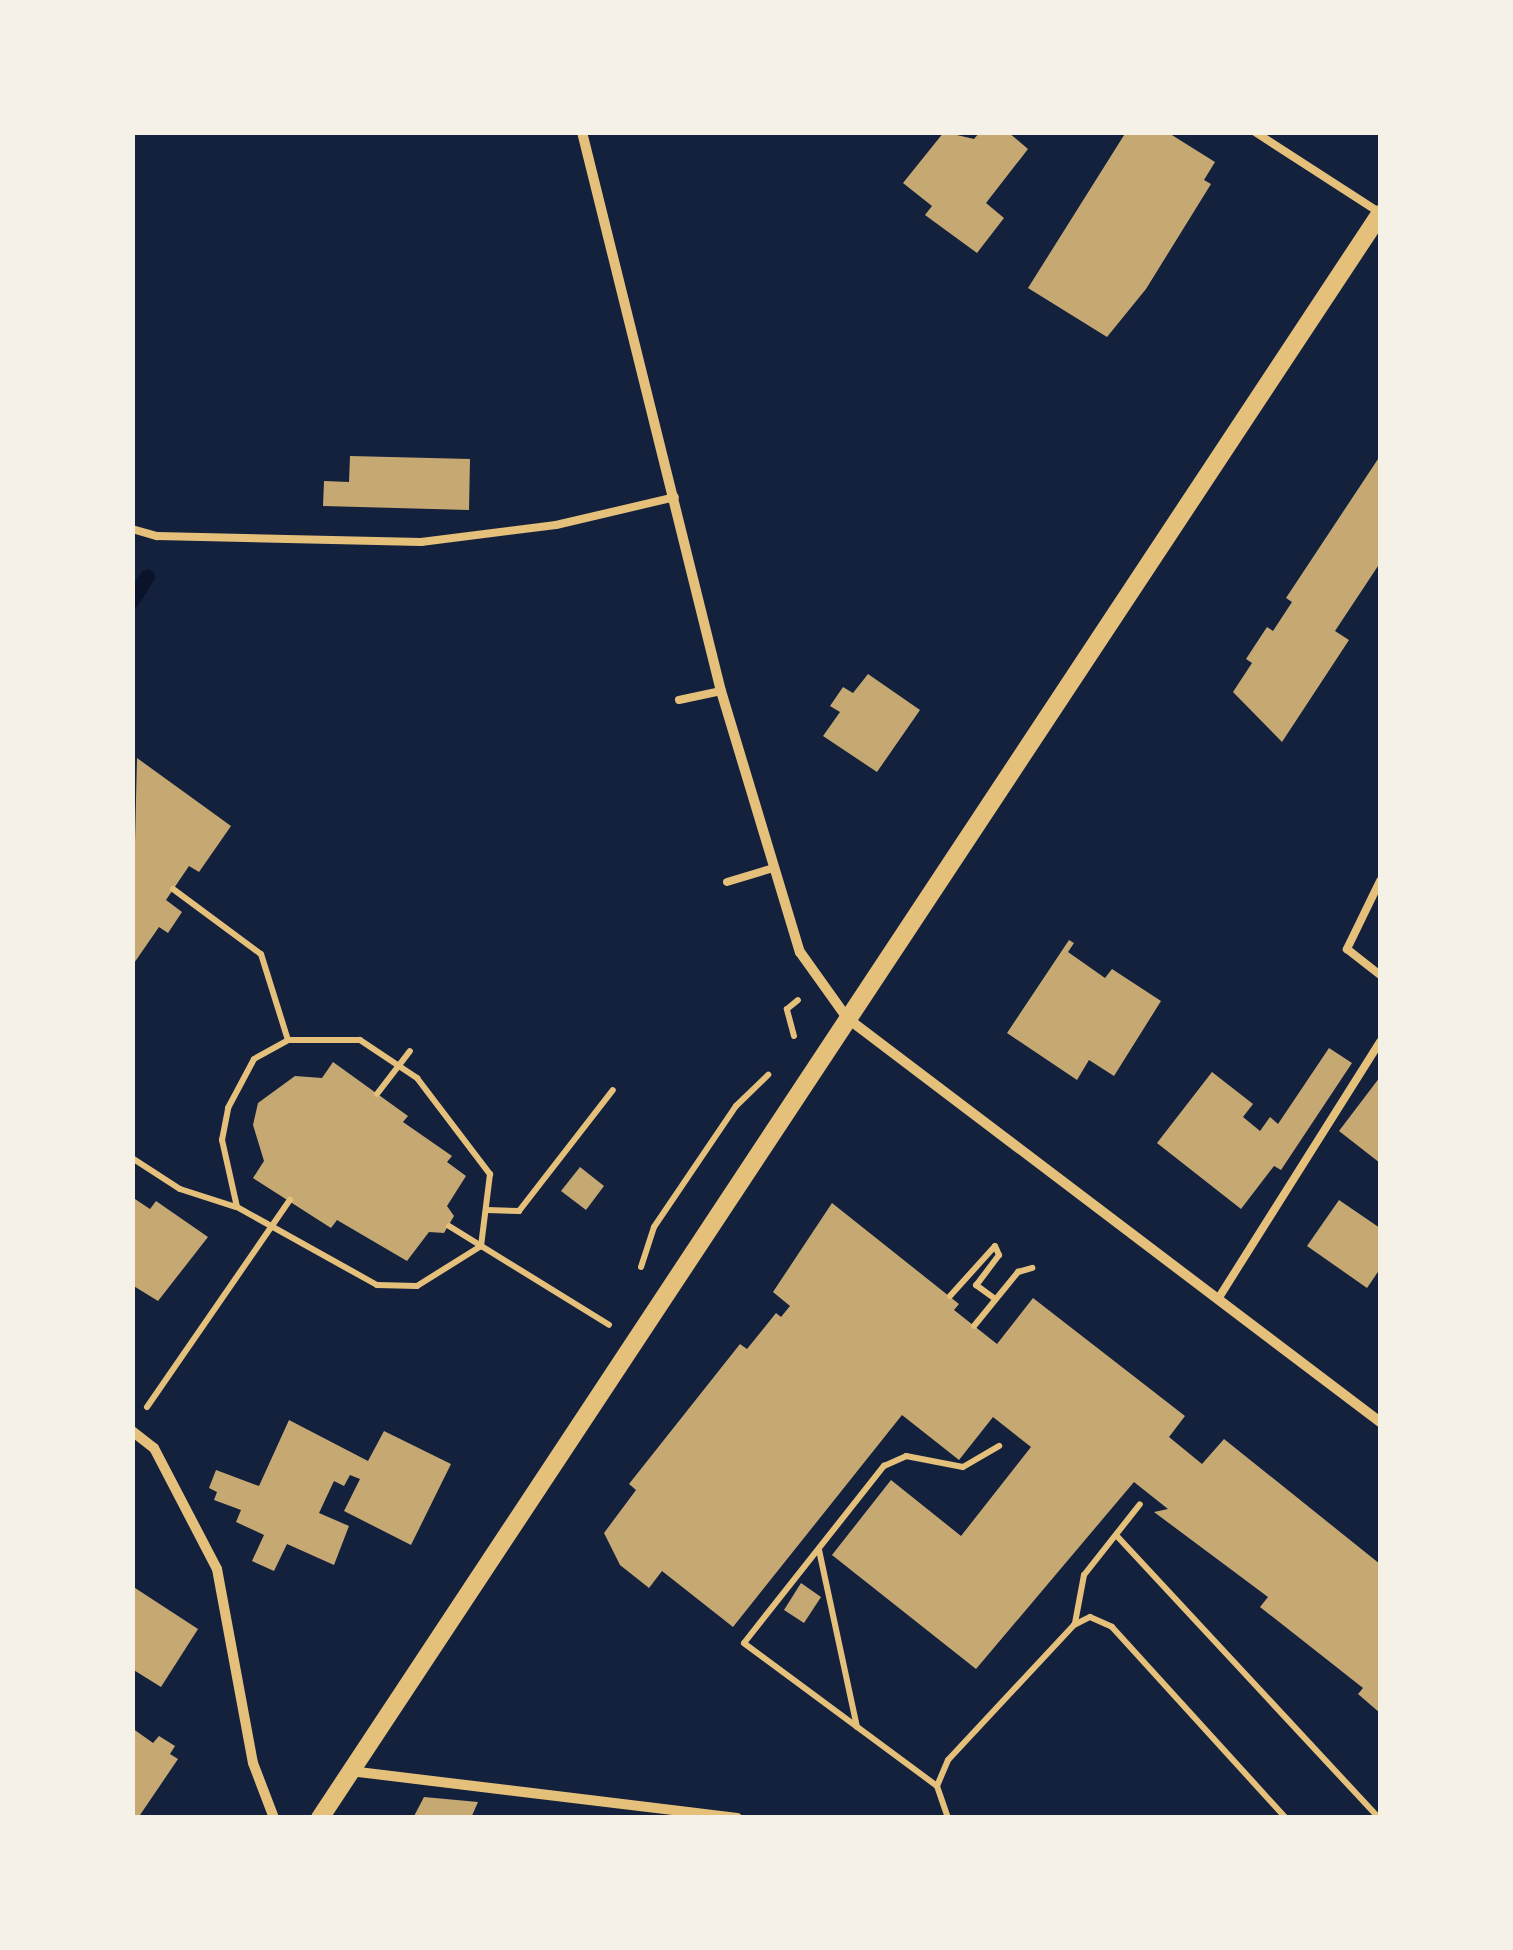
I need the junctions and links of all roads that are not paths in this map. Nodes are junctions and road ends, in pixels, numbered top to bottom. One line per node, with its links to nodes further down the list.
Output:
1 (582, 132): 4 (street)
2 (1254, 132): 3 (lane)
3 (1380, 214): 12 (street)
4 (675, 496): 5 (lane); 6 (street)
5 (132, 529)
6 (721, 691): 7 (lane); 8 (street)
7 (679, 700)
8 (770, 869): 10 (lane); 12 (street)
9 (1380, 881): 11 (lane)
10 (727, 882)
11 (1380, 975)
12 (847, 1018): 14 (street); 17 (street)
13 (1380, 1042): 14 (lane)
14 (1218, 1298): 15 (street)
15 (1380, 1422)
16 (132, 1431): 18 (street)
17 (349, 1771): 19 (street); 20 (street)
18 (274, 1818)
19 (320, 1818)
20 (737, 1818)

